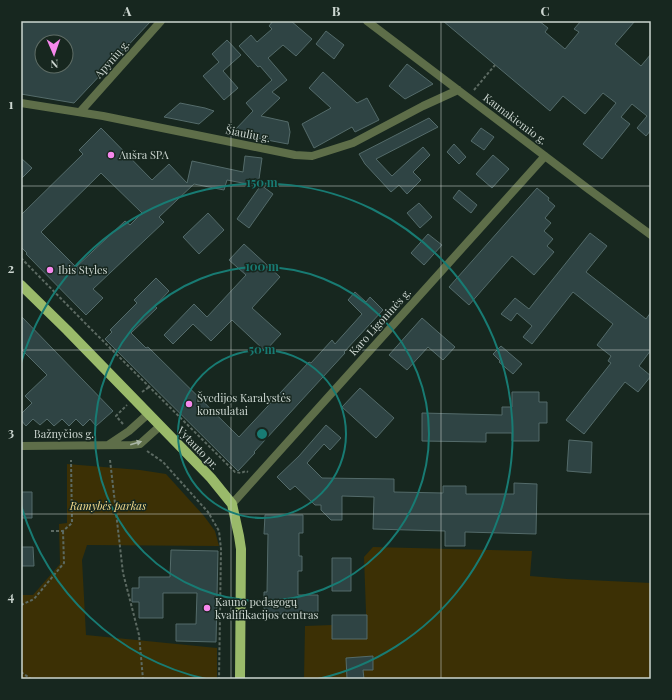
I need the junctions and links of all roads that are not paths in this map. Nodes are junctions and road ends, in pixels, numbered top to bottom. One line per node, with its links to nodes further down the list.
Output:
1 (161, 21): 5 (street, Apynių g.)
2 (367, 21): 3 (street, Kaunakiemio g.)
3 (458, 90): 5 (street, Šiaulių g.); 6 (street, Kaunakiemio g.)
4 (21, 103): 5 (street, Šiaulių g.)
5 (80, 112)
6 (545, 156): 7 (street, Kaunakiemio g.); 13 (street, Karo Ligoninės g.)
7 (651, 235)
8 (21, 285): 9 (main road, Vytauto pr.)
9 (148, 414): 10 (main road, Vytauto pr.); 11 (street, Bažnyčios g.)
10 (160, 426): 11 (street, Bažnyčios g., one-way to 10); 13 (main road, Vytauto pr.)
11 (107, 445): 12 (street, Bažnyčios g.)
12 (21, 446)
13 (232, 504): 14 (main road, Vytauto pr.)
14 (240, 679)

